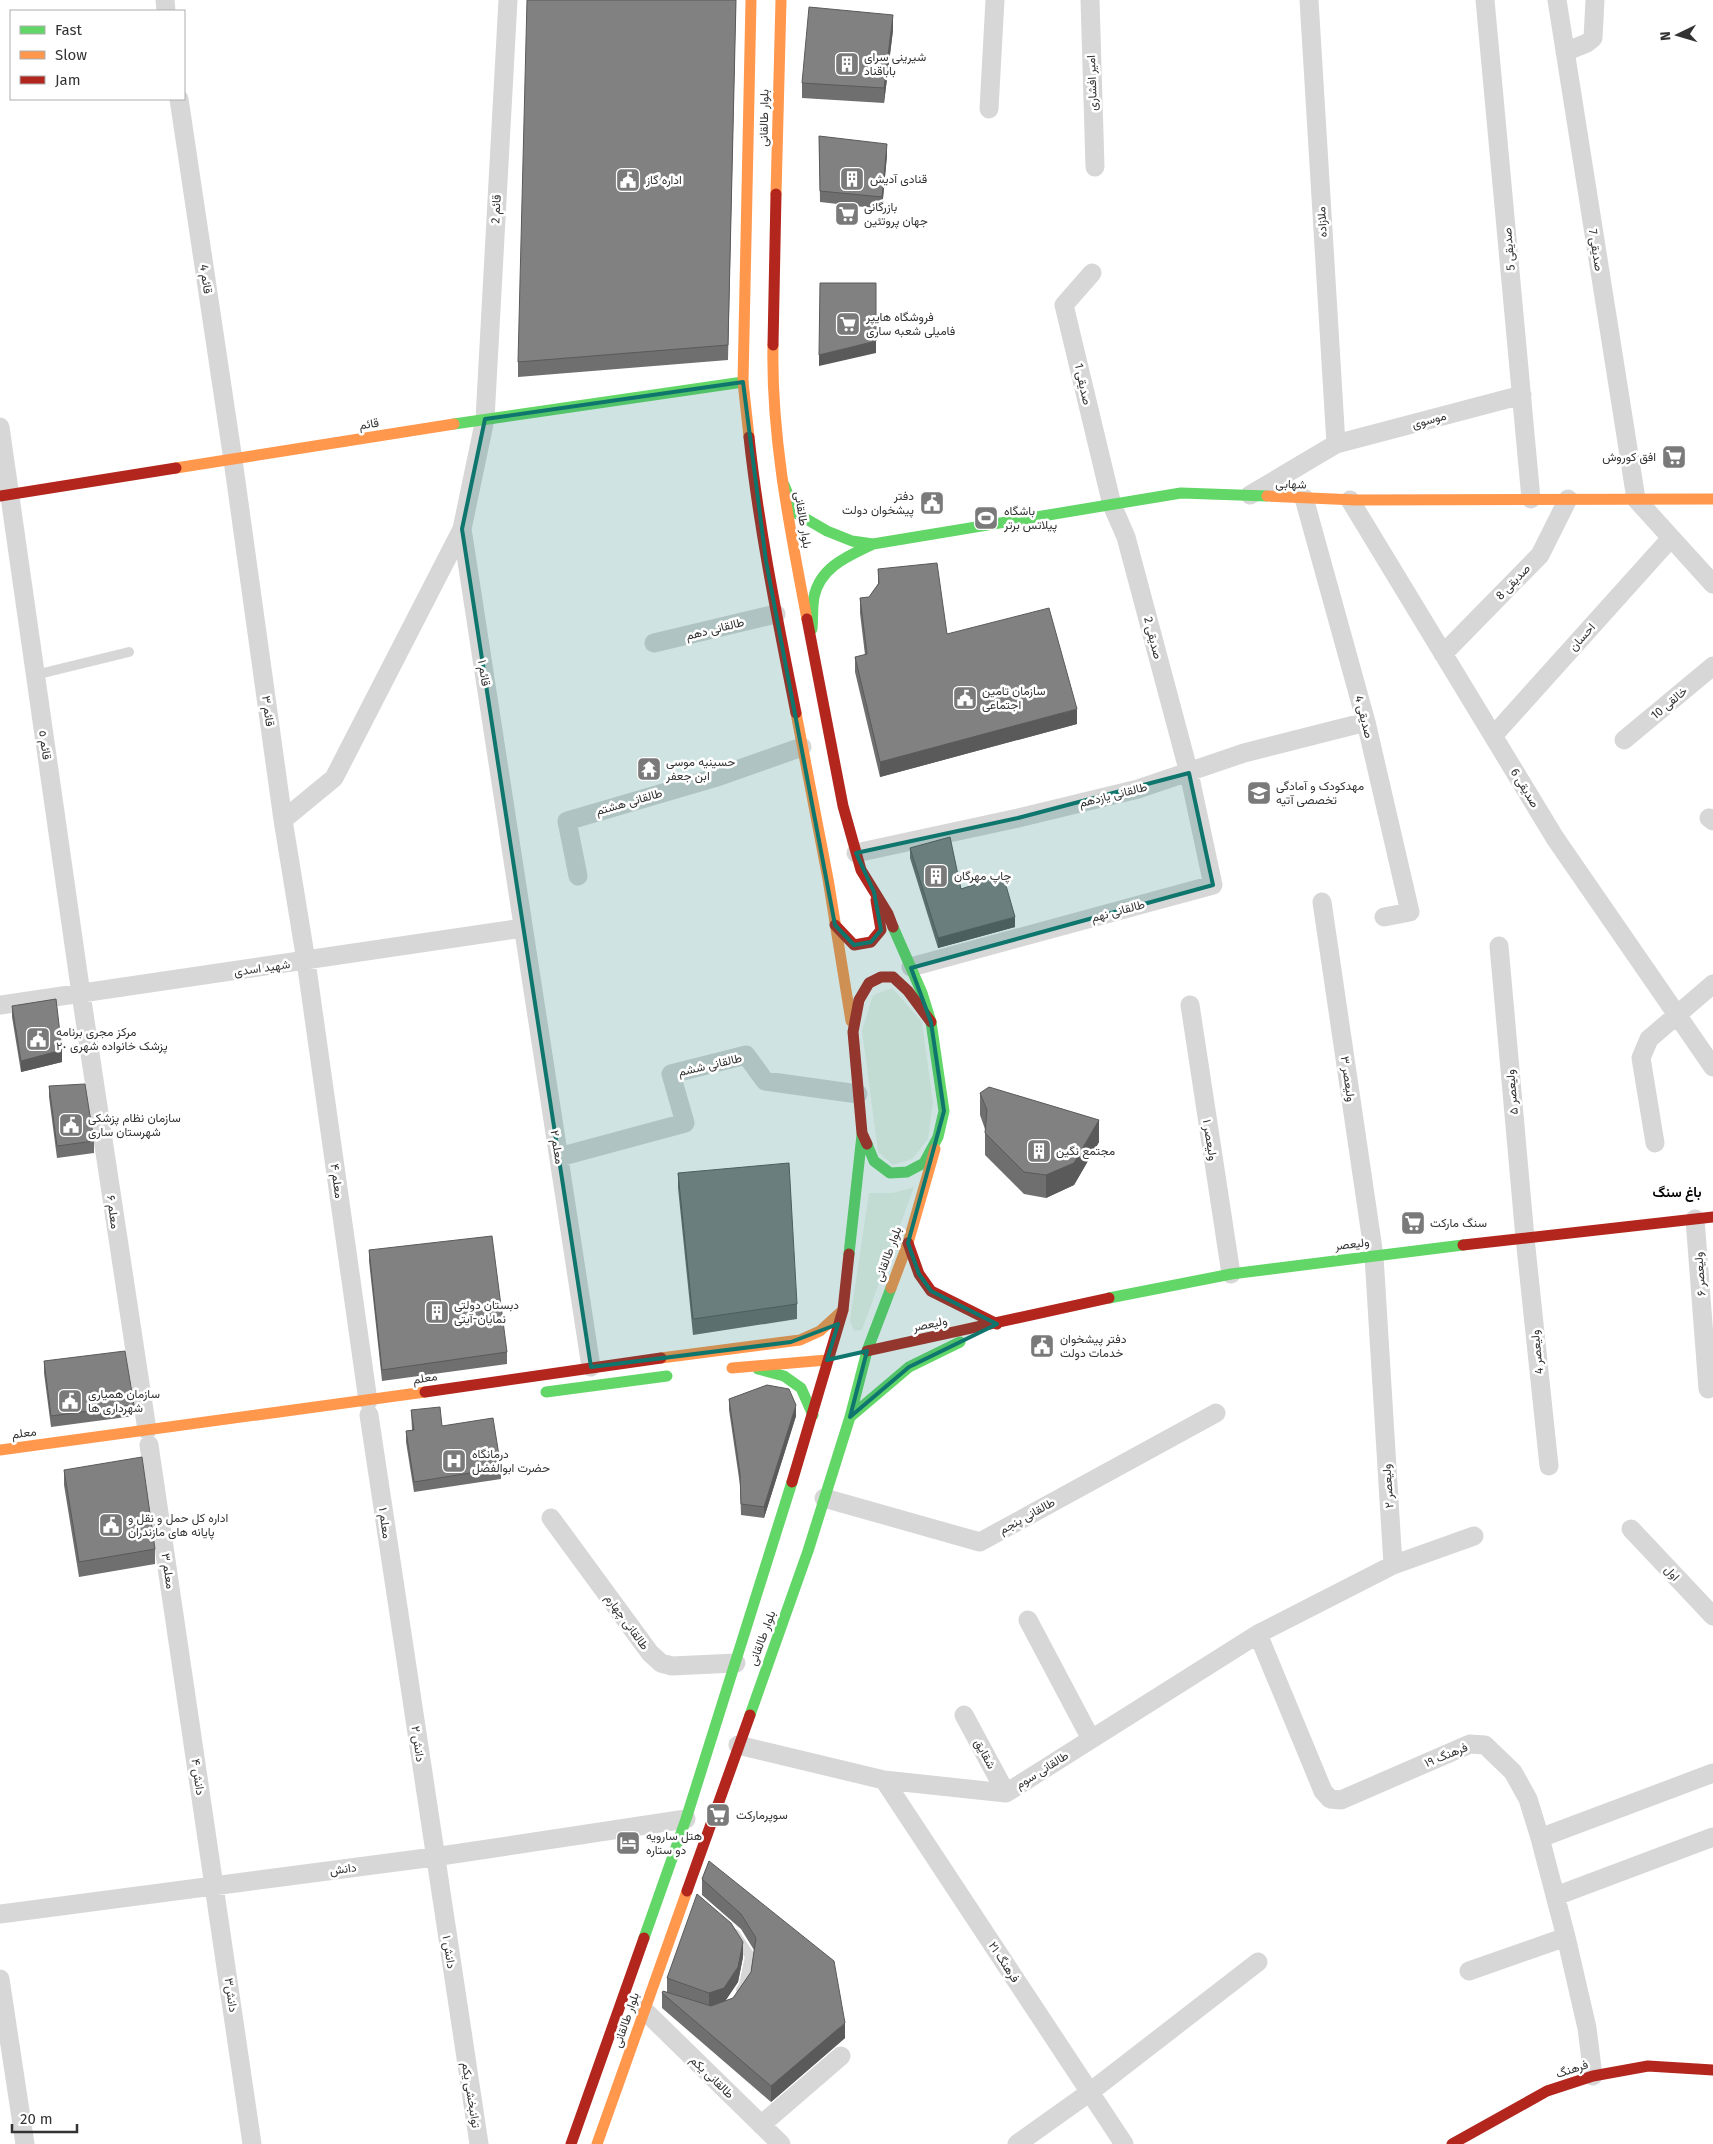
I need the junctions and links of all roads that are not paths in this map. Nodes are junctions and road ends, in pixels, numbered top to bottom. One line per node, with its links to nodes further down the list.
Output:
1 (751, 0): 15 (main road, بلوار طالقانی)
2 (781, 0): 21 (main road, بلوار طالقانی)
3 (995, 0): 12 (street)
4 (1090, 0): 13 (street, امیر افشاری)
5 (1309, 0): 19 (street, ملازاده)
6 (1485, 0): 16 (street, صدیقی 5)
7 (1557, 0): 10 (street, صدیقی 7)
8 (1596, 0): 10 (street)
9 (505, 2): 17 (street, قائم 2)
10 (1564, 52): 27 (street, صدیقی 7)
11 (179, 100): 20 (street, قائم 4)
12 (989, 109)
13 (1095, 167)
14 (1092, 273): 30 (street, صدیقی 1)
15 (743, 382): 17 (main road, قائم); 35 (main road, بلوار طالقانی)
16 (1522, 395): 19 (street, موسوی); 25 (street, صدیقی 5)
17 (485, 419): 20 (main road, قائم); 31 (street, قائم ١)
18 (0, 427): 22 (street, قائم ٥)
19 (1336, 444): 23 (street, موسوی)
20 (233, 460): 22 (main road, قائم); 47 (street, قائم ٣)
21 (783, 483): 33 (main road); 36 (main road, بلوار طالقانی)
22 (5, 496): 41 (street, قائم ٥)
23 (1249, 496): 24 (main road, شهابی); 30 (main road, شهابی)
24 (1304, 498): 29 (main road, شهابی); 42 (street, صدیقی 4)
25 (1531, 499): 26 (main road, شهابی); 29 (main road, شهابی)
26 (1568, 499): 27 (main road, شهابی); 39 (street, صدیقی 8)
27 (1636, 499): 28 (main road, شهابی); 32 (street)
28 (1713, 499)
29 (1350, 500): 39 (street, صدیقی 6)
30 (1112, 505): 33 (main road, شهابی); 46 (street, صدیقی 2)
31 (462, 529): 47 (street); 54 (street, قائم ١)
32 (1671, 538): 34 (street); 43 (street, احسان)
33 (873, 544): 36 (main road)
34 (1713, 584)
35 (776, 614): 37 (street, طالقانی دهم); 45 (main road, بلوار طالقانی)
36 (812, 640): 48 (main road, بلوار طالقانی)
37 (654, 644)
38 (130, 652): 41 (lane)
39 (1443, 654): 43 (street, صدیقی 6)
40 (1713, 666): 44 (street, خالقی 10)
41 (36, 675): 59 (street, قائم ٥)
42 (1366, 722): 46 (street, طالقانی یازدهم); 52 (street, صدیقی 4)
43 (1494, 736): 62 (street, صدیقی 6)
44 (1624, 740)
45 (802, 747): 49 (street, طالقانی هشتم); 53 (main road, بلوار طالقانی)
46 (1189, 773): 48 (street, طالقانی یازدهم); 57 (street, طالقانی نهم)
47 (283, 820): 56 (street, قائم ٣)
48 (856, 853): 50 (main road, بلوار طالقانی)
49 (578, 876)
50 (874, 892): 53 (main road); 57 (main road, بلوار طالقانی)
51 (1322, 902): 74 (street, ولیعصر ٣)
52 (1384, 917)
53 (835, 925): 64 (main road, بلوار طالقانی)
54 (524, 928): 56 (street, شهید اسدی); 70 (street, معلم ٢)
55 (1499, 946): 72 (street, ولیعصر ۵)
56 (306, 961): 59 (street, شهید اسدی); 86 (street, معلم ۴)
57 (911, 967): 63 (main road, بلوار طالقانی)
58 (1713, 984): 62 (street)
59 (81, 994): 60 (street, شهید اسدی); 90 (street, معلم ۶)
60 (0, 1005)
61 (1190, 1005): 75 (street, ولیعصر ١)
62 (1677, 1014): 65 (street, صدیقی 6); 69 (street)
63 (930, 1022): 64 (main road); 68 (main road, بلوار طالقانی)
64 (853, 1032): 66 (main road)
65 (1713, 1067)
66 (858, 1094): 67 (main road); 70 (street, طالقانی ششم)
67 (862, 1133): 68 (main road); 76 (main road, بلوار طالقانی)
68 (938, 1138): 73 (main road, بلوار طالقانی)
69 (1655, 1143)
70 (559, 1157): 81 (street, معلم ٢)
71 (1704, 1218): 72 (main road, ولیعصر); 84 (street, ولیعصر ۶)
72 (1525, 1238): 74 (main road, ولیعصر); 92 (street, ولیعصر 4)
73 (908, 1243): 77 (main road, ولیعصر); 78 (main road, بلوار طالقانی)
74 (1374, 1256): 75 (main road, ولیعصر); 97 (street, ولیعصر ٢)
75 (1231, 1274): 77 (main road, ولیعصر)
76 (843, 1310): 79 (main road, بلوار طالقانی); 81 (main road, معلم)
77 (998, 1324): 78 (main road, ولیعصر); 89 (main road)
78 (867, 1351): 79 (main road, ولیعصر); 89 (main road, بلوار طالقانی)
79 (827, 1360): 80 (main road); 88 (main road, بلوار طالقانی)
80 (744, 1366): 82 (main road); 88 (main road)
81 (591, 1367): 86 (main road, معلم)
82 (724, 1369)
83 (675, 1376): 85 (main road)
84 (1708, 1389)
85 (537, 1393)
86 (369, 1411): 90 (main road, معلم); 100 (street, معلم ١)
87 (1216, 1413): 93 (street, طالقانی پنجم)
88 (813, 1416): 102 (main road, بلوار طالقانی)
89 (850, 1417): 93 (main road, بلوار طالقانی)
90 (148, 1441): 91 (main road, معلم); 103 (street, معلم ۳)
91 (0, 1450)
92 (1549, 1466)
93 (824, 1498): 106 (main road, بلوار طالقانی)
94 (551, 1518): 102 (street, طالقانی چهارم)
95 (1631, 1529): 98 (street, اول)
96 (1474, 1536): 97 (street)
97 (1394, 1565): 101 (street)
98 (1713, 1616)
99 (1028, 1620): 105 (street)
100 (401, 1631): 113 (street, دانش ٢)
101 (1258, 1634): 105 (street, طالقانی سوم); 112 (street, فرهنگ ۱۹)
102 (736, 1663): 110 (main road, بلوار طالقانی)
103 (182, 1668): 114 (street, دانش ۴)
104 (964, 1715): 109 (street, شقایق)
105 (1091, 1739): 109 (street, طالقانی سوم)
106 (738, 1745): 108 (street, طالقانی سوم); 122 (main road, بلوار طالقانی)
107 (1713, 1773): 112 (street)
108 (884, 1780): 109 (street, طالقانی سوم); 128 (street, فرهنگ ۲۱)
109 (1006, 1793)
110 (686, 1819): 113 (street, دانش); 133 (main road, بلوار طالقانی)
111 (1713, 1837): 115 (street)
112 (1540, 1838): 115 (street, فرهنگ ۱۹)
113 (434, 1857): 114 (street, دانش); 124 (street, دانش ١)
114 (215, 1887): 116 (street, دانش); 131 (street, دانش٣)
115 (1556, 1896): 118 (street, فرهنگ ۱۹)
116 (0, 1914)
117 (730, 1929): 123 (lane)
118 (1566, 1937): 120 (street); 127 (street, فرهنگ ۱۹)
119 (1258, 1962): 128 (street)
120 (1469, 1971)
121 (0, 1979): 130 (street)
122 (650, 2000): 129 (street, طالقانی یکم); 134 (main road, بلوار طالقانی)
123 (734, 2001)
124 (464, 2046): 132 (street, توانبخشی یکم)
125 (841, 2056): 129 (street)
126 (1713, 2070): 127 (main road, فرهنگ)
127 (1594, 2076): 138 (main road, فرهنگ)
128 (1090, 2092): 136 (street); 137 (street, فرهنگ ۲۱)
129 (760, 2125): 135 (street, طالقانی یکم)
130 (24, 2136)
131 (252, 2144)
132 (478, 2144)
133 (571, 2144)
134 (597, 2144)
135 (780, 2144)
136 (1018, 2144)
137 (1124, 2144)
138 (1452, 2144)

